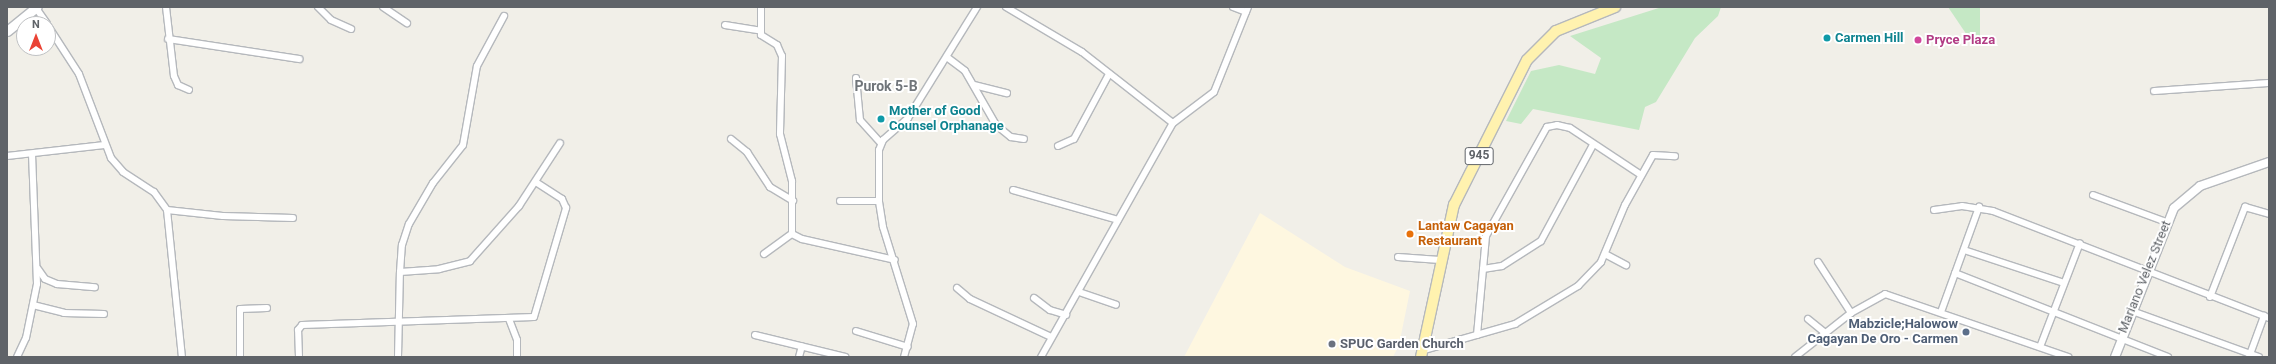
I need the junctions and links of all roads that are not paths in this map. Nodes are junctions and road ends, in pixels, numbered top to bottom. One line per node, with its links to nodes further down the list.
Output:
1 (36, 7): 11 (street); 16 (main road)
2 (166, 7): 19 (street)
3 (318, 7): 15 (street)
4 (383, 7): 13 (street)
5 (761, 7): 17 (street)
6 (977, 7): 20 (street)
7 (1006, 7): 22 (street)
8 (1233, 7): 10 (street)
9 (1615, 7): 64 (main road, 945)
10 (1247, 9): 29 (street)
11 (42, 16)
12 (504, 16): 70 (street)
13 (407, 23)
14 (725, 25): 17 (street)
15 (351, 29)
16 (7, 31)
17 (761, 32): 47 (street)
18 (56, 38): 34 (street)
19 (168, 39): 21 (street); 26 (street)
20 (948, 58): 25 (street); 33 (street)
21 (299, 59)
22 (1108, 74): 29 (street); 36 (street)
23 (856, 78): 33 (street)
24 (2269, 83): 27 (street)
25 (974, 85): 28 (street); 31 (street)
26 (189, 90)
27 (2154, 91)
28 (1007, 93)
29 (1173, 123): 55 (street)
30 (731, 138): 47 (street)
31 (1024, 138)
32 (560, 143): 44 (street)
33 (881, 143): 49 (street)
34 (104, 145): 37 (street); 51 (street)
35 (1593, 145): 41 (street); 43 (street); 68 (street)
36 (1058, 146)
37 (32, 155): 38 (street); 67 (street)
38 (7, 156)
39 (1675, 156): 41 (street)
40 (2269, 162): 56 (street, Mariano Velez Street)
41 (1641, 175): 61 (street)
42 (1564, 179): 43 (street)
43 (1572, 182): 68 (street)
44 (537, 183): 70 (street); 88 (street)
45 (1013, 190): 55 (street)
46 (2093, 194): 56 (street)
47 (793, 201): 57 (street)
48 (840, 201): 49 (street)
49 (879, 201): 63 (street)
50 (1979, 207): 52 (street); 58 (street); 59 (street)
51 (167, 210): 54 (street); 103 (street)
52 (1934, 210)
53 (2269, 214): 76 (street)
54 (293, 218)
55 (1118, 220): 75 (street)
56 (2166, 222): 69 (street, Mariano Velez Street)
57 (792, 234): 60 (street); 63 (street)
58 (2080, 243): 69 (street); 72 (street)
59 (1964, 250): 71 (street); 72 (street)
60 (764, 254)
61 (1605, 254): 66 (street); 94 (street)
62 (1398, 257): 64 (street)
63 (895, 260): 98 (street)
64 (1440, 260): 100 (main road, 945)
65 (1818, 262): 84 (street)
66 (1626, 265)
67 (38, 269): 73 (street); 78 (street)
68 (1484, 269): 94 (street)
69 (2147, 270): 76 (street); 81 (street, Mariano Velez Street)
70 (400, 272): 90 (street)
71 (1955, 273): 82 (street); 83 (street)
72 (2064, 283): 83 (street)
73 (95, 287)
74 (957, 288): 95 (street)
75 (1079, 292): 79 (street); 86 (street)
76 (2210, 297): 87 (street)
77 (1034, 298): 86 (street)
78 (34, 306): 85 (street); 102 (street)
79 (1116, 306)
80 (267, 308): 104 (street)
81 (2132, 311): 96 (street, Mariano Velez Street); 101 (street)
82 (1941, 312): 84 (street); 99 (street)
83 (2053, 312): 96 (street); 99 (street)
84 (1851, 313): 92 (street)
85 (104, 314)
86 (1066, 315): 95 (street)
87 (2267, 317): 101 (street)
88 (509, 319): 90 (street); 107 (street)
89 (1808, 319): 92 (street)
90 (398, 322): 105 (street); 106 (street)
91 (856, 331): 98 (street)
92 (1825, 333): 112 (street)
93 (755, 335): 97 (street)
94 (1478, 335): 100 (street)
95 (1052, 337): 111 (street)
96 (2121, 337): 114 (street, Mariano Velez Street); 115 (street)
97 (802, 346): 108 (street); 109 (street)
98 (908, 347): 110 (street)
99 (2040, 347): 113 (street)
100 (1423, 353)
101 (2250, 356): 116 (street)
102 (17, 357)
103 (182, 357)
104 (240, 357)
105 (299, 357)
106 (398, 357)
107 (517, 357)
108 (799, 357)
109 (845, 357)
110 (904, 357)
111 (1041, 357)
112 (1795, 357)
113 (2068, 357)
114 (2114, 357)
115 (2168, 357)
116 (2259, 357)

